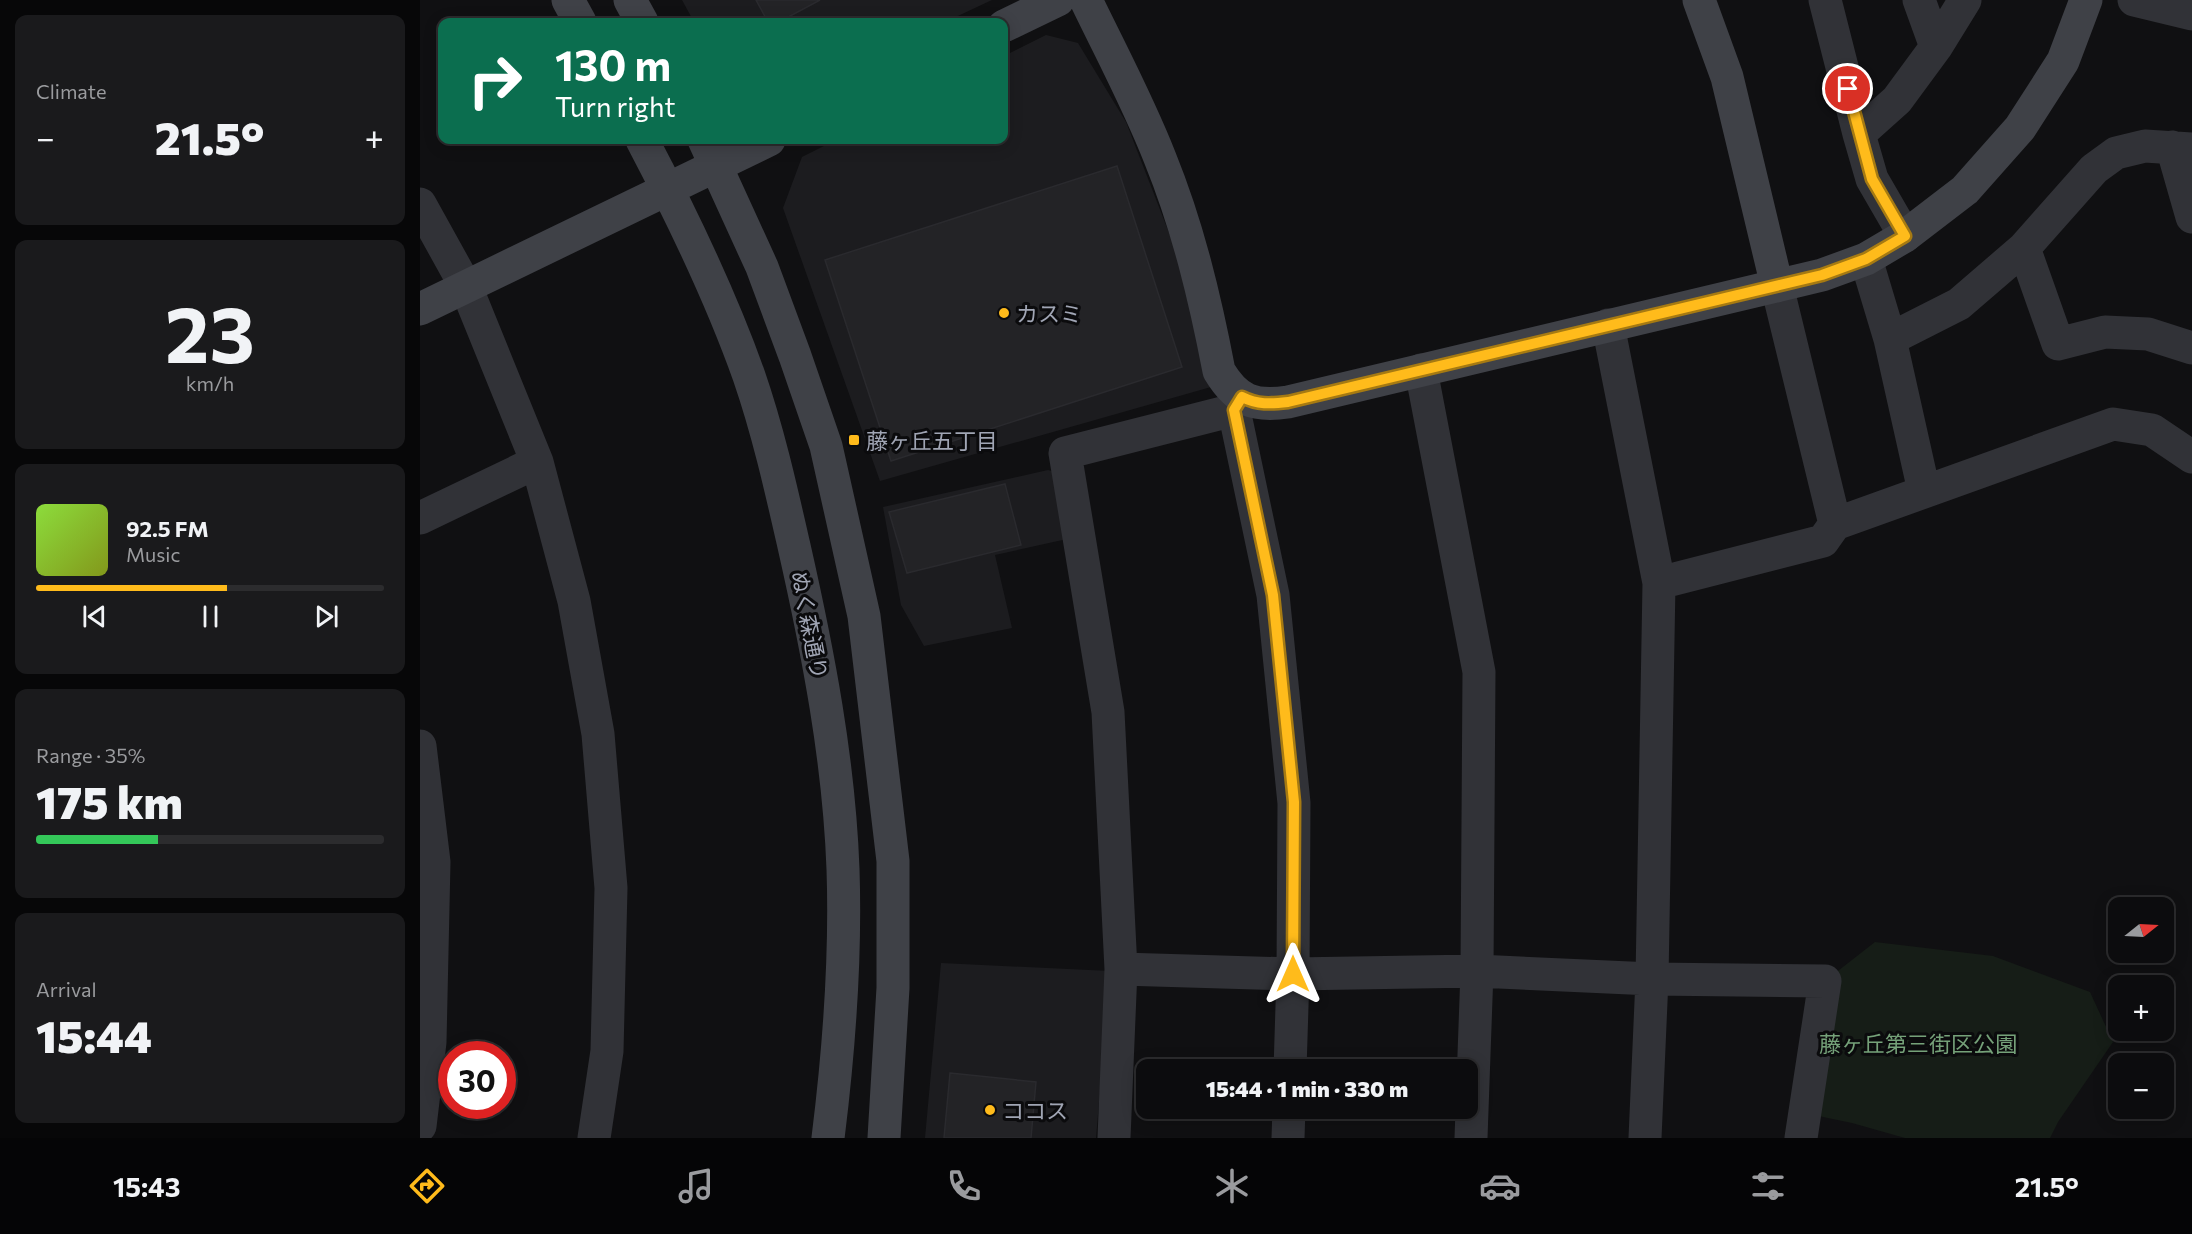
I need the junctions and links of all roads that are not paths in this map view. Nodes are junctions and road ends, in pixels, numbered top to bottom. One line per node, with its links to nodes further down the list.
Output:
1 (568, 0): 12 (street)
2 (630, 0): 13 (street)
3 (1058, 0): 14 (street)
4 (1086, 0): 34 (street)
5 (1699, 0): 27 (street)
6 (1825, 0): 16 (street)
7 (1919, 0): 15 (street)
8 (1965, 0): 15 (street)
9 (2086, 0): 24 (street)
10 (2134, 0): 11 (street)
11 (2191, 10)
12 (578, 18)
13 (640, 18)
14 (1008, 24)
15 (1936, 47): 16 (street)
16 (1859, 134): 24 (street)
17 (644, 144): 21 (street, ぬく森通り)
18 (749, 144): 20 (street)
19 (2182, 148): 23 (street); 25 (street)
20 (710, 152): 21 (street); 51 (street)
21 (668, 189): 28 (street); 50 (street, ぬく森通り)
22 (420, 204): 28 (street)
23 (2192, 217)
24 (1905, 236): 26 (street)
25 (2024, 248): 31 (street); 32 (street)
26 (1866, 259): 27 (street); 31 (street)
27 (1777, 286): 30 (street); 39 (street)
28 (466, 287): 29 (street); 36 (street)
29 (420, 309)
30 (1608, 326): 33 (street); 40 (street)
31 (1890, 339): 37 (street)
32 (2191, 344)
33 (1421, 370): 34 (street); 43 (street)
34 (1238, 404): 42 (street); 44 (street)
35 (2192, 457): 37 (street)
36 (537, 462): 38 (street); 49 (street)
37 (1924, 491): 39 (street)
38 (420, 518)
39 (1835, 524): 40 (street)
40 (1659, 583): 45 (street)
41 (420, 746): 48 (street)
42 (1121, 969): 44 (street); 52 (street)
43 (1478, 971): 44 (street); 45 (street); 54 (street)
44 (1293, 974): 46 (street)
45 (1652, 980): 55 (street); 56 (street)
46 (1290, 1059)
47 (1289, 1119): 53 (street)
48 (420, 1126)
49 (594, 1138)
50 (828, 1138)
51 (884, 1138)
52 (1114, 1138)
53 (1288, 1138)
54 (1471, 1138)
55 (1645, 1138)
56 (1801, 1138)

